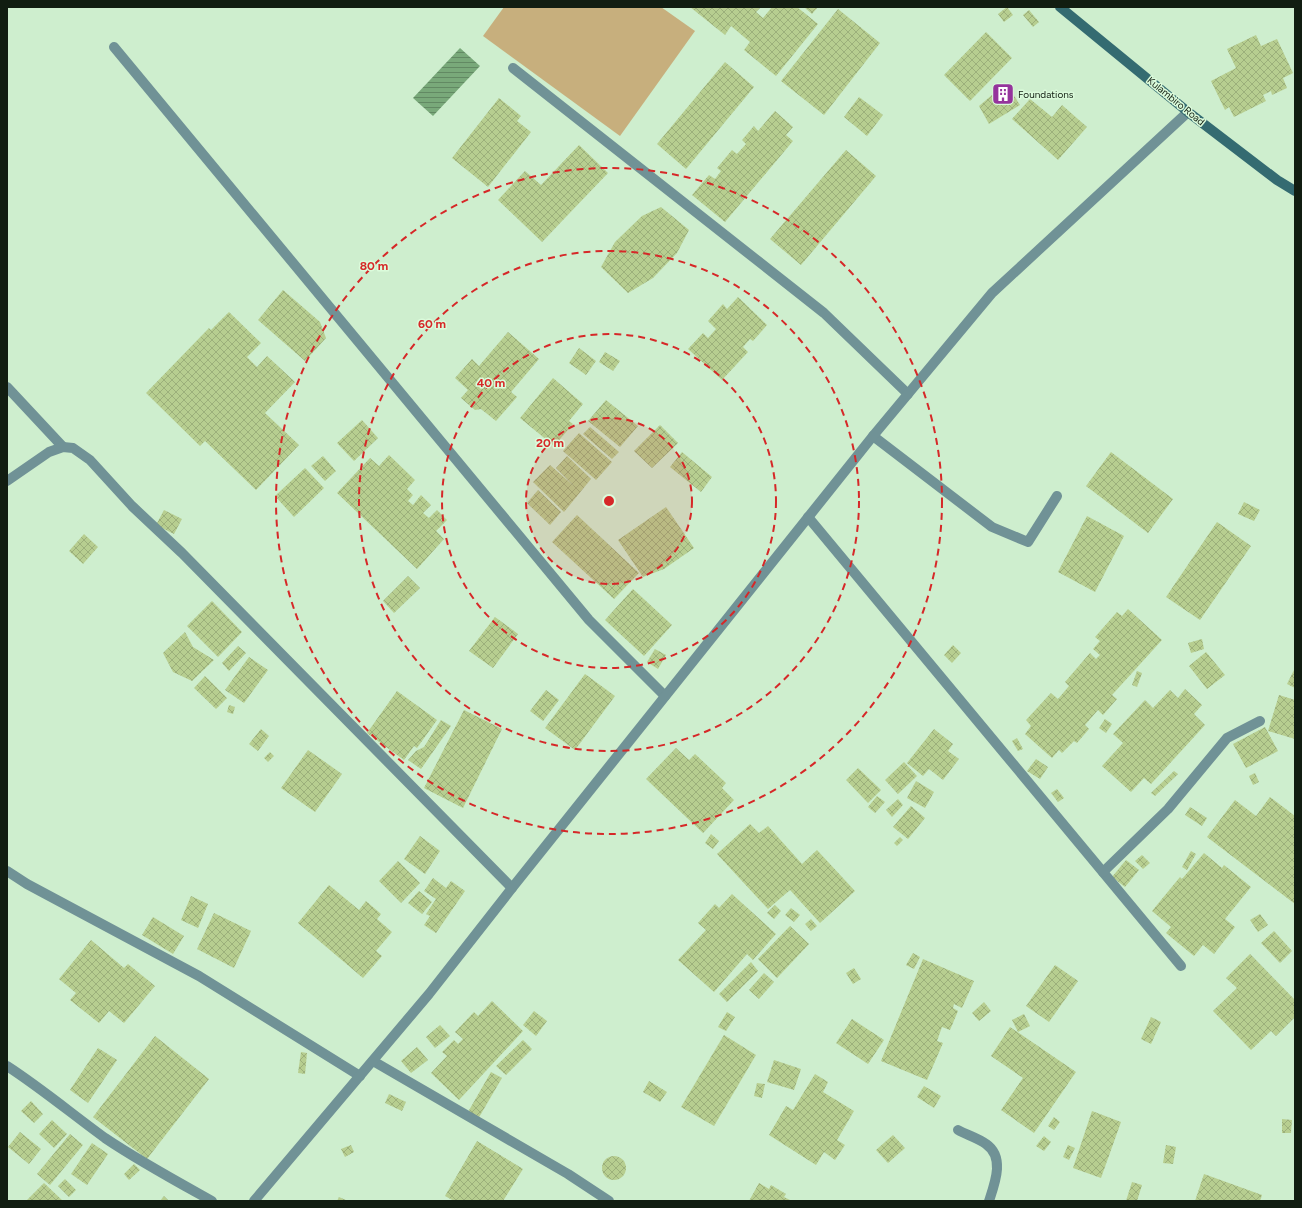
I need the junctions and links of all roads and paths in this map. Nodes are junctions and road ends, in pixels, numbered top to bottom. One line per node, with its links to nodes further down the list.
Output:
1 (1060, 7): 4 (street, Kulambiro Road)
2 (114, 46): 13 (street)
3 (512, 68): 7 (street)
4 (1188, 112): 5 (street, Kulambiro Road); 7 (street)
5 (1295, 190)
6 (7, 387): 9 (street)
7 (908, 394): 8 (street)
8 (873, 436): 11 (street); 12 (street)
9 (63, 447): 10 (street); 17 (street)
10 (7, 481)
11 (1057, 496)
12 (808, 517): 13 (street); 16 (street)
13 (665, 696): 17 (street)
14 (1260, 721): 16 (street)
15 (7, 872): 21 (street)
16 (1103, 872): 18 (street)
17 (512, 888): 19 (street)
18 (1181, 966)
19 (373, 1061): 21 (street); 25 (street)
20 (7, 1066): 23 (street)
21 (360, 1076): 24 (street)
22 (958, 1130): 26 (street)
23 (212, 1201)
24 (254, 1201)
25 (609, 1201)
26 (989, 1201)

